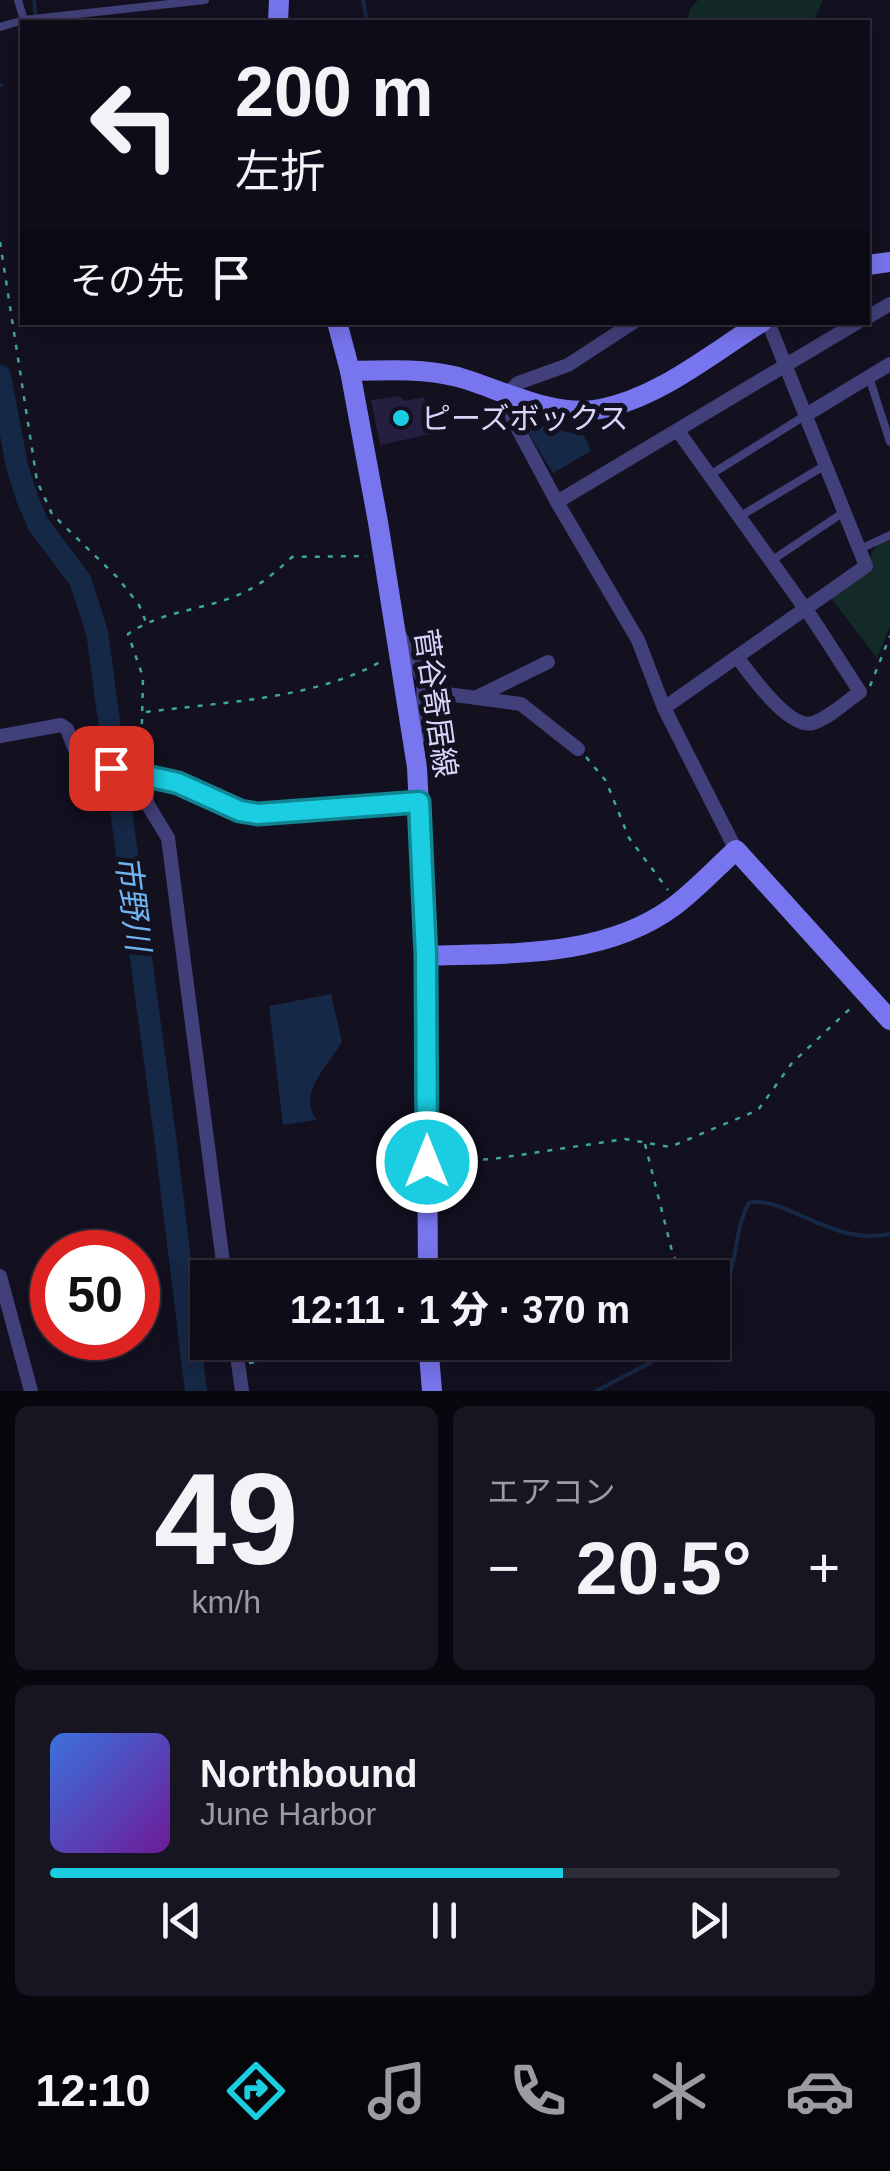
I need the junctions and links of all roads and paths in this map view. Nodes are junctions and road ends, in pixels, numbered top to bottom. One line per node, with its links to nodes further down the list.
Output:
1 (18, 0): 3 (lane)
2 (205, 0): 3 (lane)
3 (24, 20)
4 (0, 242): 28 (path)
5 (339, 325): 12 (main road, 菅谷寄居線)
6 (629, 325): 14 (street)
7 (760, 325): 14 (main road)
8 (766, 325): 11 (street)
9 (853, 325): 11 (street)
10 (890, 364): 13 (street)
11 (786, 365): 15 (street); 16 (street)
12 (350, 371): 14 (main road); 25 (main road, 菅谷寄居線)
13 (869, 377): 15 (street); 17 (lane)
14 (507, 394): 20 (street)
15 (806, 415): 18 (street); 19 (lane)
16 (678, 431): 19 (street); 20 (street)
17 (890, 442)
18 (824, 466): 21 (street); 22 (lane)
19 (710, 475): 22 (street)
20 (557, 502): 37 (street)
21 (844, 512): 24 (street); 26 (lane)
22 (739, 518): 26 (street)
23 (890, 535): 24 (lane)
24 (860, 549): 27 (street)
25 (384, 556): 28 (path); 29 (main road, 菅谷寄居線)
26 (771, 561): 27 (street)
27 (805, 610): 32 (street); 35 (street)
28 (146, 622): 38 (path)
29 (395, 627): 31 (main road, 菅谷寄居線); 34 (street)
30 (890, 636): 35 (path)
31 (398, 651): 38 (path); 41 (main road, 菅谷寄居線)
32 (737, 657): 35 (street); 37 (street)
33 (548, 662): 36 (street)
34 (424, 691): 36 (street); 41 (street)
35 (860, 692)
36 (477, 698): 40 (street)
37 (664, 708): 44 (street)
38 (144, 712): 42 (path)
39 (0, 736): 42 (street)
40 (578, 749): 45 (path)
41 (415, 759): 43 (main road, 菅谷寄居線)
42 (137, 773): 43 (street); 51 (street)
43 (419, 802): 46 (main road, 菅谷寄居線)
44 (736, 850): 45 (main road); 47 (main road)
45 (678, 903): 46 (main road)
46 (426, 956): 50 (main road, 菅谷寄居線)
47 (867, 993): 48 (main road); 49 (path)
48 (890, 1020)
49 (645, 1143): 50 (path); 53 (path)
50 (427, 1162): 52 (main road, 菅谷寄居線)
51 (223, 1260)
52 (428, 1260)
53 (677, 1260)
54 (0, 1276): 59 (street)
55 (237, 1360): 58 (street)
56 (271, 1360): 58 (path)
57 (429, 1360): 61 (main road)
58 (238, 1365): 60 (street)
59 (30, 1391)
60 (242, 1391)
61 (432, 1391)

